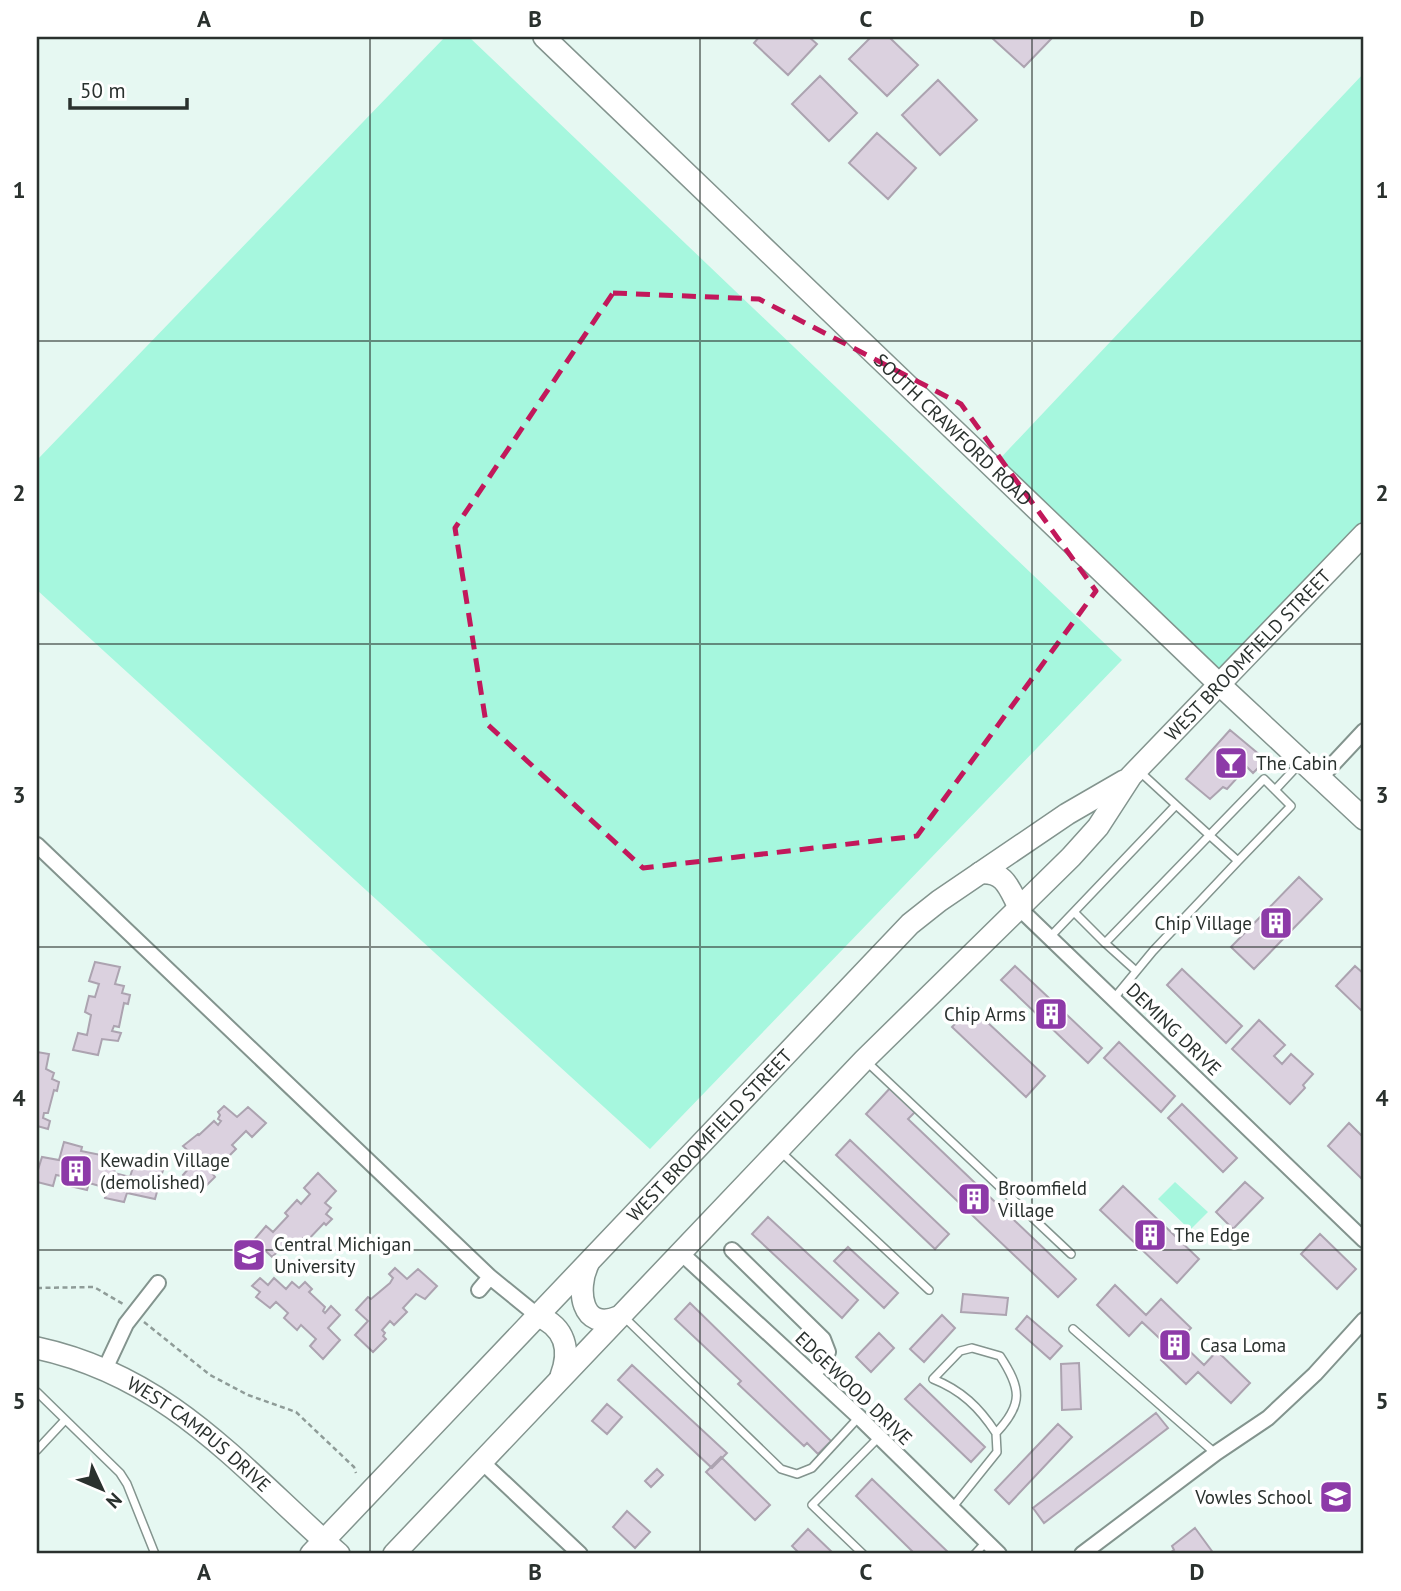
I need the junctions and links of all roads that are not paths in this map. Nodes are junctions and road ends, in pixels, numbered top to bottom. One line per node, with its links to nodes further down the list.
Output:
1 (544, 37): 3 (main road, SOUTH CRAWFORD ROAD)
2 (1364, 534): 3 (main road, WEST BROOMFIELD STREET)
3 (1220, 685): 5 (main road, SOUTH CRAWFORD ROAD); 6 (main road, WEST BROOMFIELD STREET)
4 (1364, 731): 7 (street)
5 (1302, 761): 7 (main road, SOUTH CRAWFORD ROAD); 8 (lane)
6 (1134, 773): 9 (lane); 14 (main road, WEST BROOMFIELD STREET); 15 (main road, WEST BROOMFIELD STREET)
7 (1320, 778): 10 (main road, SOUTH CRAWFORD ROAD)
8 (1275, 790): 11 (lane); 13 (lane)
9 (1176, 805): 11 (lane); 16 (lane)
10 (1364, 819)
11 (1209, 835): 13 (lane); 18 (lane)
12 (37, 845): 28 (street)
13 (1238, 862): 19 (lane)
14 (979, 873): 15 (main road); 27 (main road, WEST BROOMFIELD STREET)
15 (1020, 909): 17 (street, DEMING DRIVE); 21 (main road, WEST BROOMFIELD STREET)
16 (1074, 912): 17 (lane); 18 (lane)
17 (1050, 937): 20 (street, DEMING DRIVE)
18 (1105, 943): 19 (lane)
19 (1136, 971): 20 (lane)
20 (1115, 997): 23 (street, DEMING DRIVE)
21 (864, 1060): 22 (main road, WEST BROOMFIELD STREET); 26 (lane)
22 (778, 1150): 25 (main road, WEST BROOMFIELD STREET); 31 (lane)
23 (1364, 1240)
24 (732, 1250): 38 (street)
25 (680, 1252): 32 (main road, WEST BROOMFIELD STREET); 38 (street, EDGEWOOD DRIVE)
26 (1071, 1254)
27 (589, 1262): 32 (main road); 33 (main road, WEST BROOMFIELD STREET)
28 (491, 1277): 30 (street); 33 (street)
29 (158, 1283): 37 (street)
30 (479, 1290)
31 (929, 1290)
32 (620, 1315): 39 (main road, WEST BROOMFIELD STREET); 41 (lane)
33 (538, 1316): 39 (main road); 50 (main road, WEST BROOMFIELD STREET)
34 (1364, 1320): 46 (street)
35 (1073, 1329): 46 (lane)
36 (37, 1348): 37 (main road, WEST CAMPUS DRIVE)
37 (106, 1369): 50 (main road, WEST CAMPUS DRIVE)
38 (814, 1375): 41 (street, EDGEWOOD DRIVE)
39 (560, 1378): 47 (main road, WEST BROOMFIELD STREET)
40 (37, 1392): 42 (lane)
41 (859, 1417): 44 (street, EDGEWOOD DRIVE)
42 (65, 1420): 45 (lane); 52 (lane)
43 (996, 1433): 43 (lane); 48 (lane)
44 (879, 1437): 48 (street, EDGEWOOD DRIVE); 54 (lane)
45 (37, 1450)
46 (1216, 1453): 57 (street)
47 (481, 1461): 51 (street); 53 (main road, WEST BROOMFIELD STREET)
48 (951, 1508): 49 (street, EDGEWOOD DRIVE)
49 (986, 1542): 55 (lane); 56 (street, EDGEWOOD DRIVE)
50 (325, 1550)
51 (574, 1552)
52 (155, 1554)
53 (394, 1554)
54 (863, 1554)
55 (975, 1554)
56 (999, 1554)
57 (1082, 1554)

